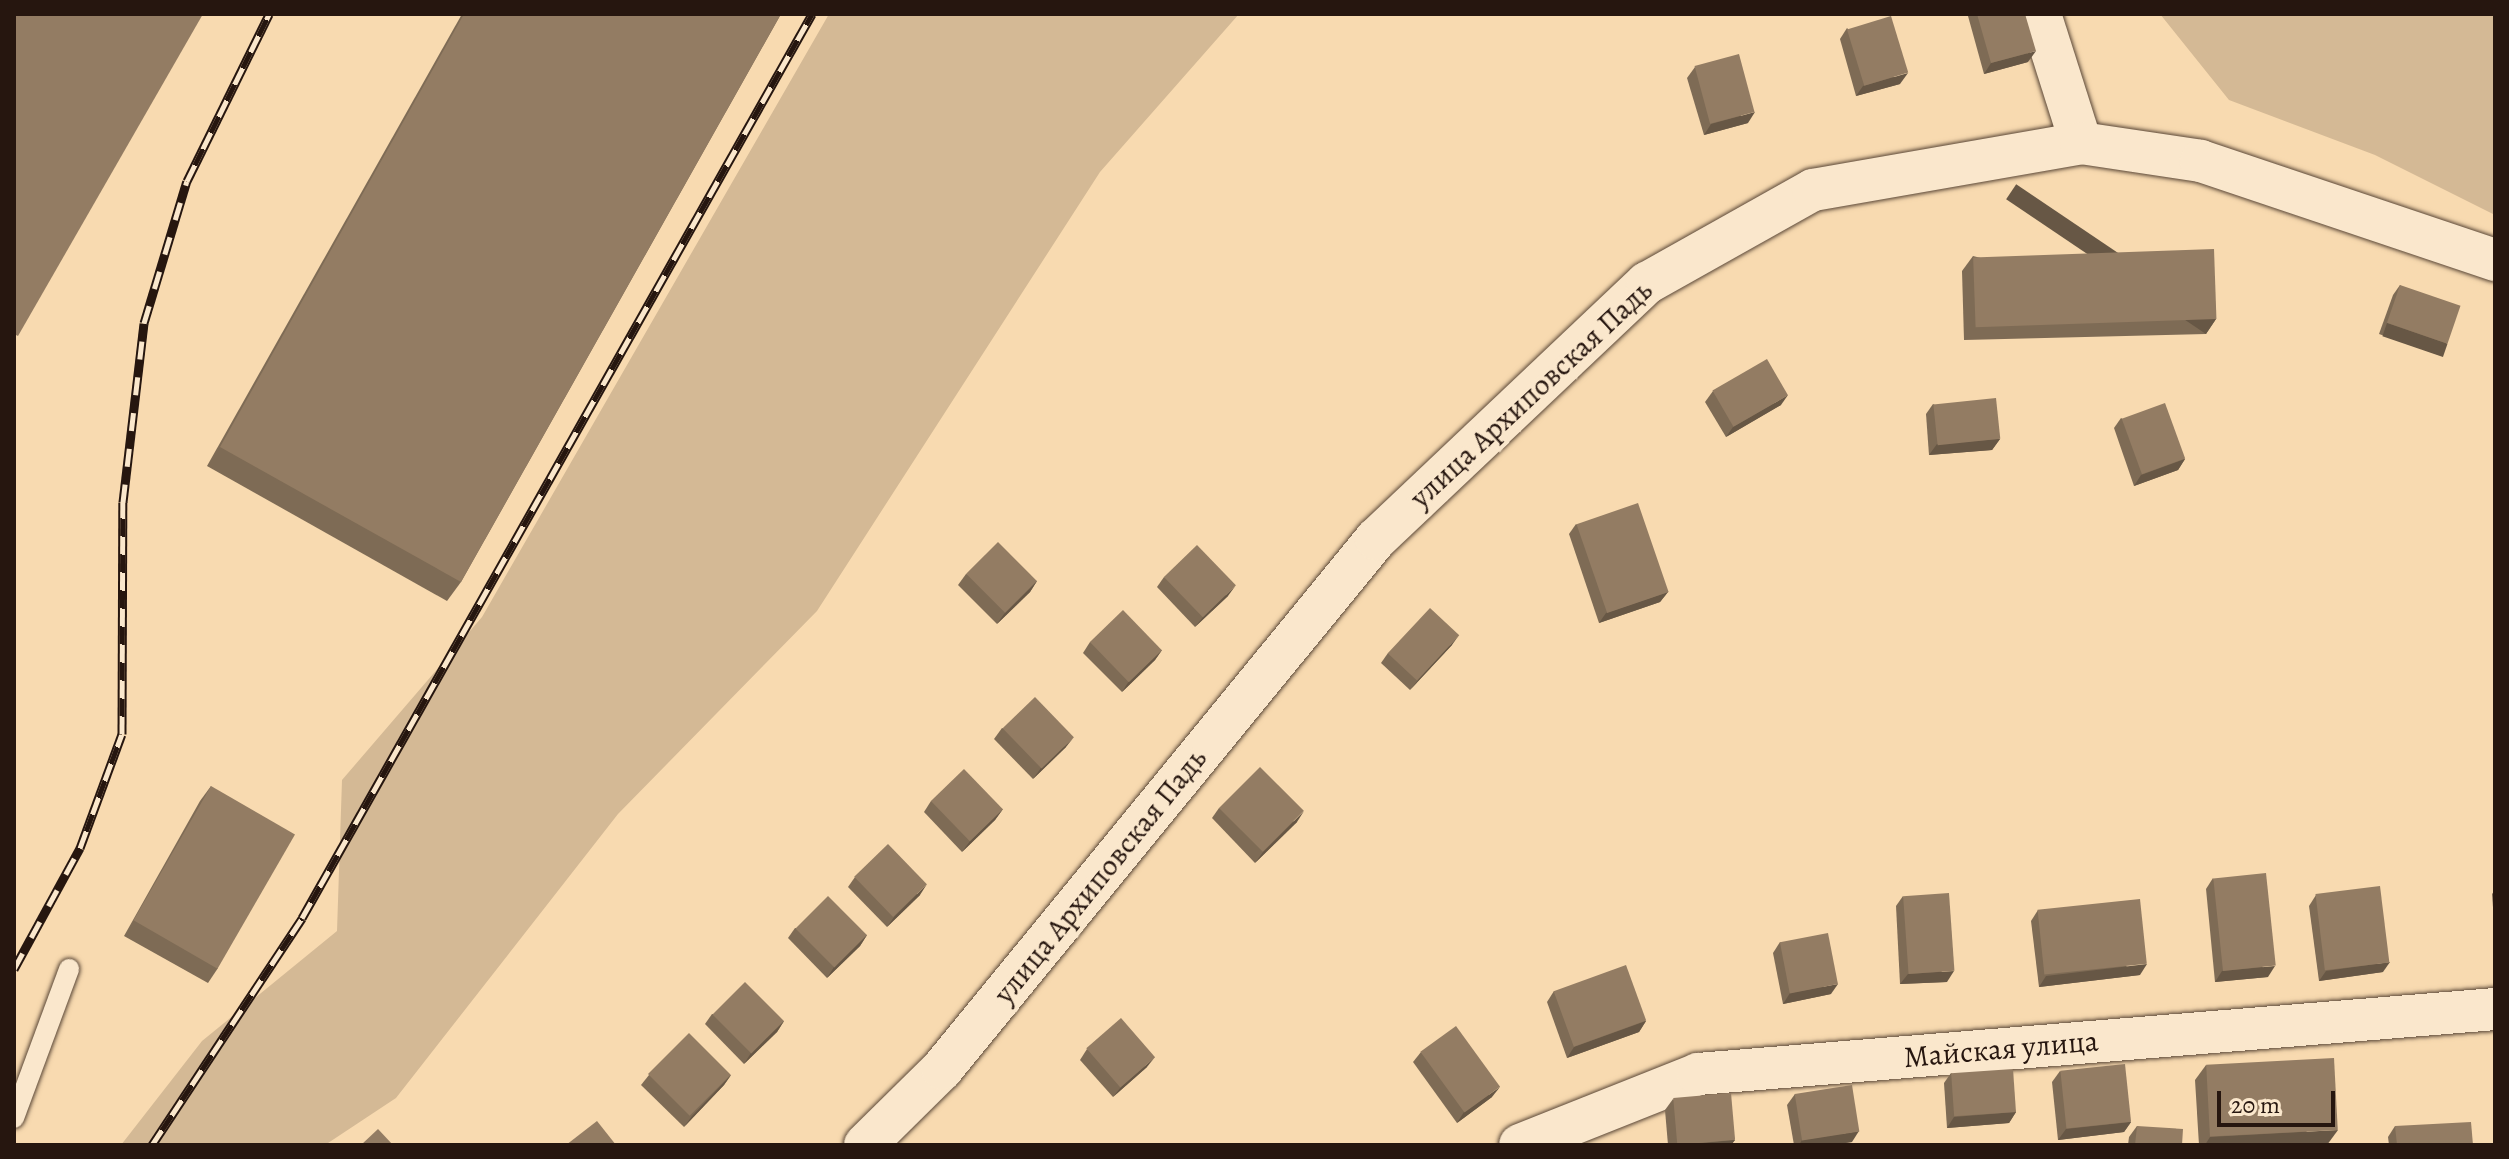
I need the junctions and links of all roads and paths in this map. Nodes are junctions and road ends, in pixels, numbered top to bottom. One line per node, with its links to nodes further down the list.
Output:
1 (2040, 14): 2 (street)
2 (2081, 143): 3 (street, улица Архиповская Падь); 7 (street, улица Архиповская Падь)
3 (2495, 260)
4 (69, 969): 6 (lane)
5 (2495, 1009): 8 (street, Майская улица)
6 (14, 1118)
7 (865, 1145)
8 (1520, 1145)

